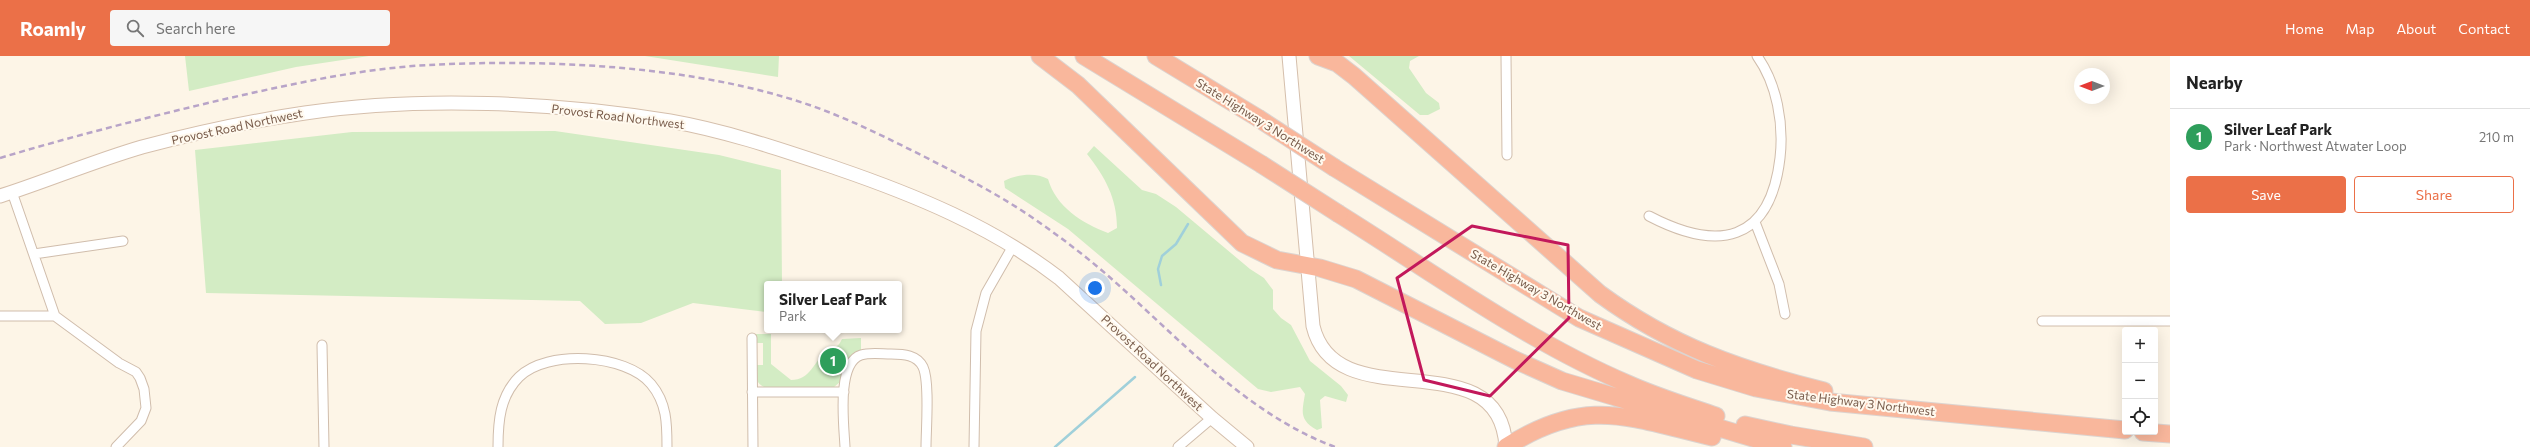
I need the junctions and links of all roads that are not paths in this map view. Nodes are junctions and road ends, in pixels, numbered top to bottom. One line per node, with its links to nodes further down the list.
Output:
1 (1040, 56): 15 (highway)
2 (1084, 56): 43 (highway, bridge)
3 (1156, 56): 25 (highway, State Highway 3 Northwest, bridge)
4 (1289, 56): 15 (street)
5 (1318, 56): 25 (highway)
6 (1506, 56): 8 (street)
7 (1757, 56): 11 (street)
8 (1508, 155)
9 (6, 194): 13 (street, Provost Road Northwest); 14 (street)
10 (1649, 216): 11 (street)
11 (1755, 222): 16 (street)
12 (123, 241): 14 (street)
13 (1013, 246): 26 (street, Provost Road Northwest); 37 (street)
14 (34, 254): 18 (street)
15 (1307, 266): 40 (street); 42 (highway)
16 (1785, 314)
17 (0, 316): 18 (street)
18 (55, 316): 30 (street)
19 (2042, 321): 20 (street)
20 (2170, 322)
21 (752, 338): 23 (street)
22 (322, 345): 31 (street)
23 (752, 392): 24 (street); 34 (street)
24 (844, 392): 35 (street); 36 (street)
25 (1890, 407): 27 (highway, State Highway 3 Northwest)
26 (1212, 418): 38 (street); 39 (street, Provost Road Northwest)
27 (2122, 430)
28 (2158, 433): 29 (highway)
29 (2170, 434)
30 (116, 447)
31 (324, 447)
32 (498, 447): 33 (street)
33 (667, 447)
34 (753, 447)
35 (845, 447)
36 (926, 447)
37 (974, 447)
38 (1178, 447)
39 (1247, 447)
40 (1506, 447): 41 (highway)
41 (1754, 447)
42 (1783, 447)
43 (1864, 447)

